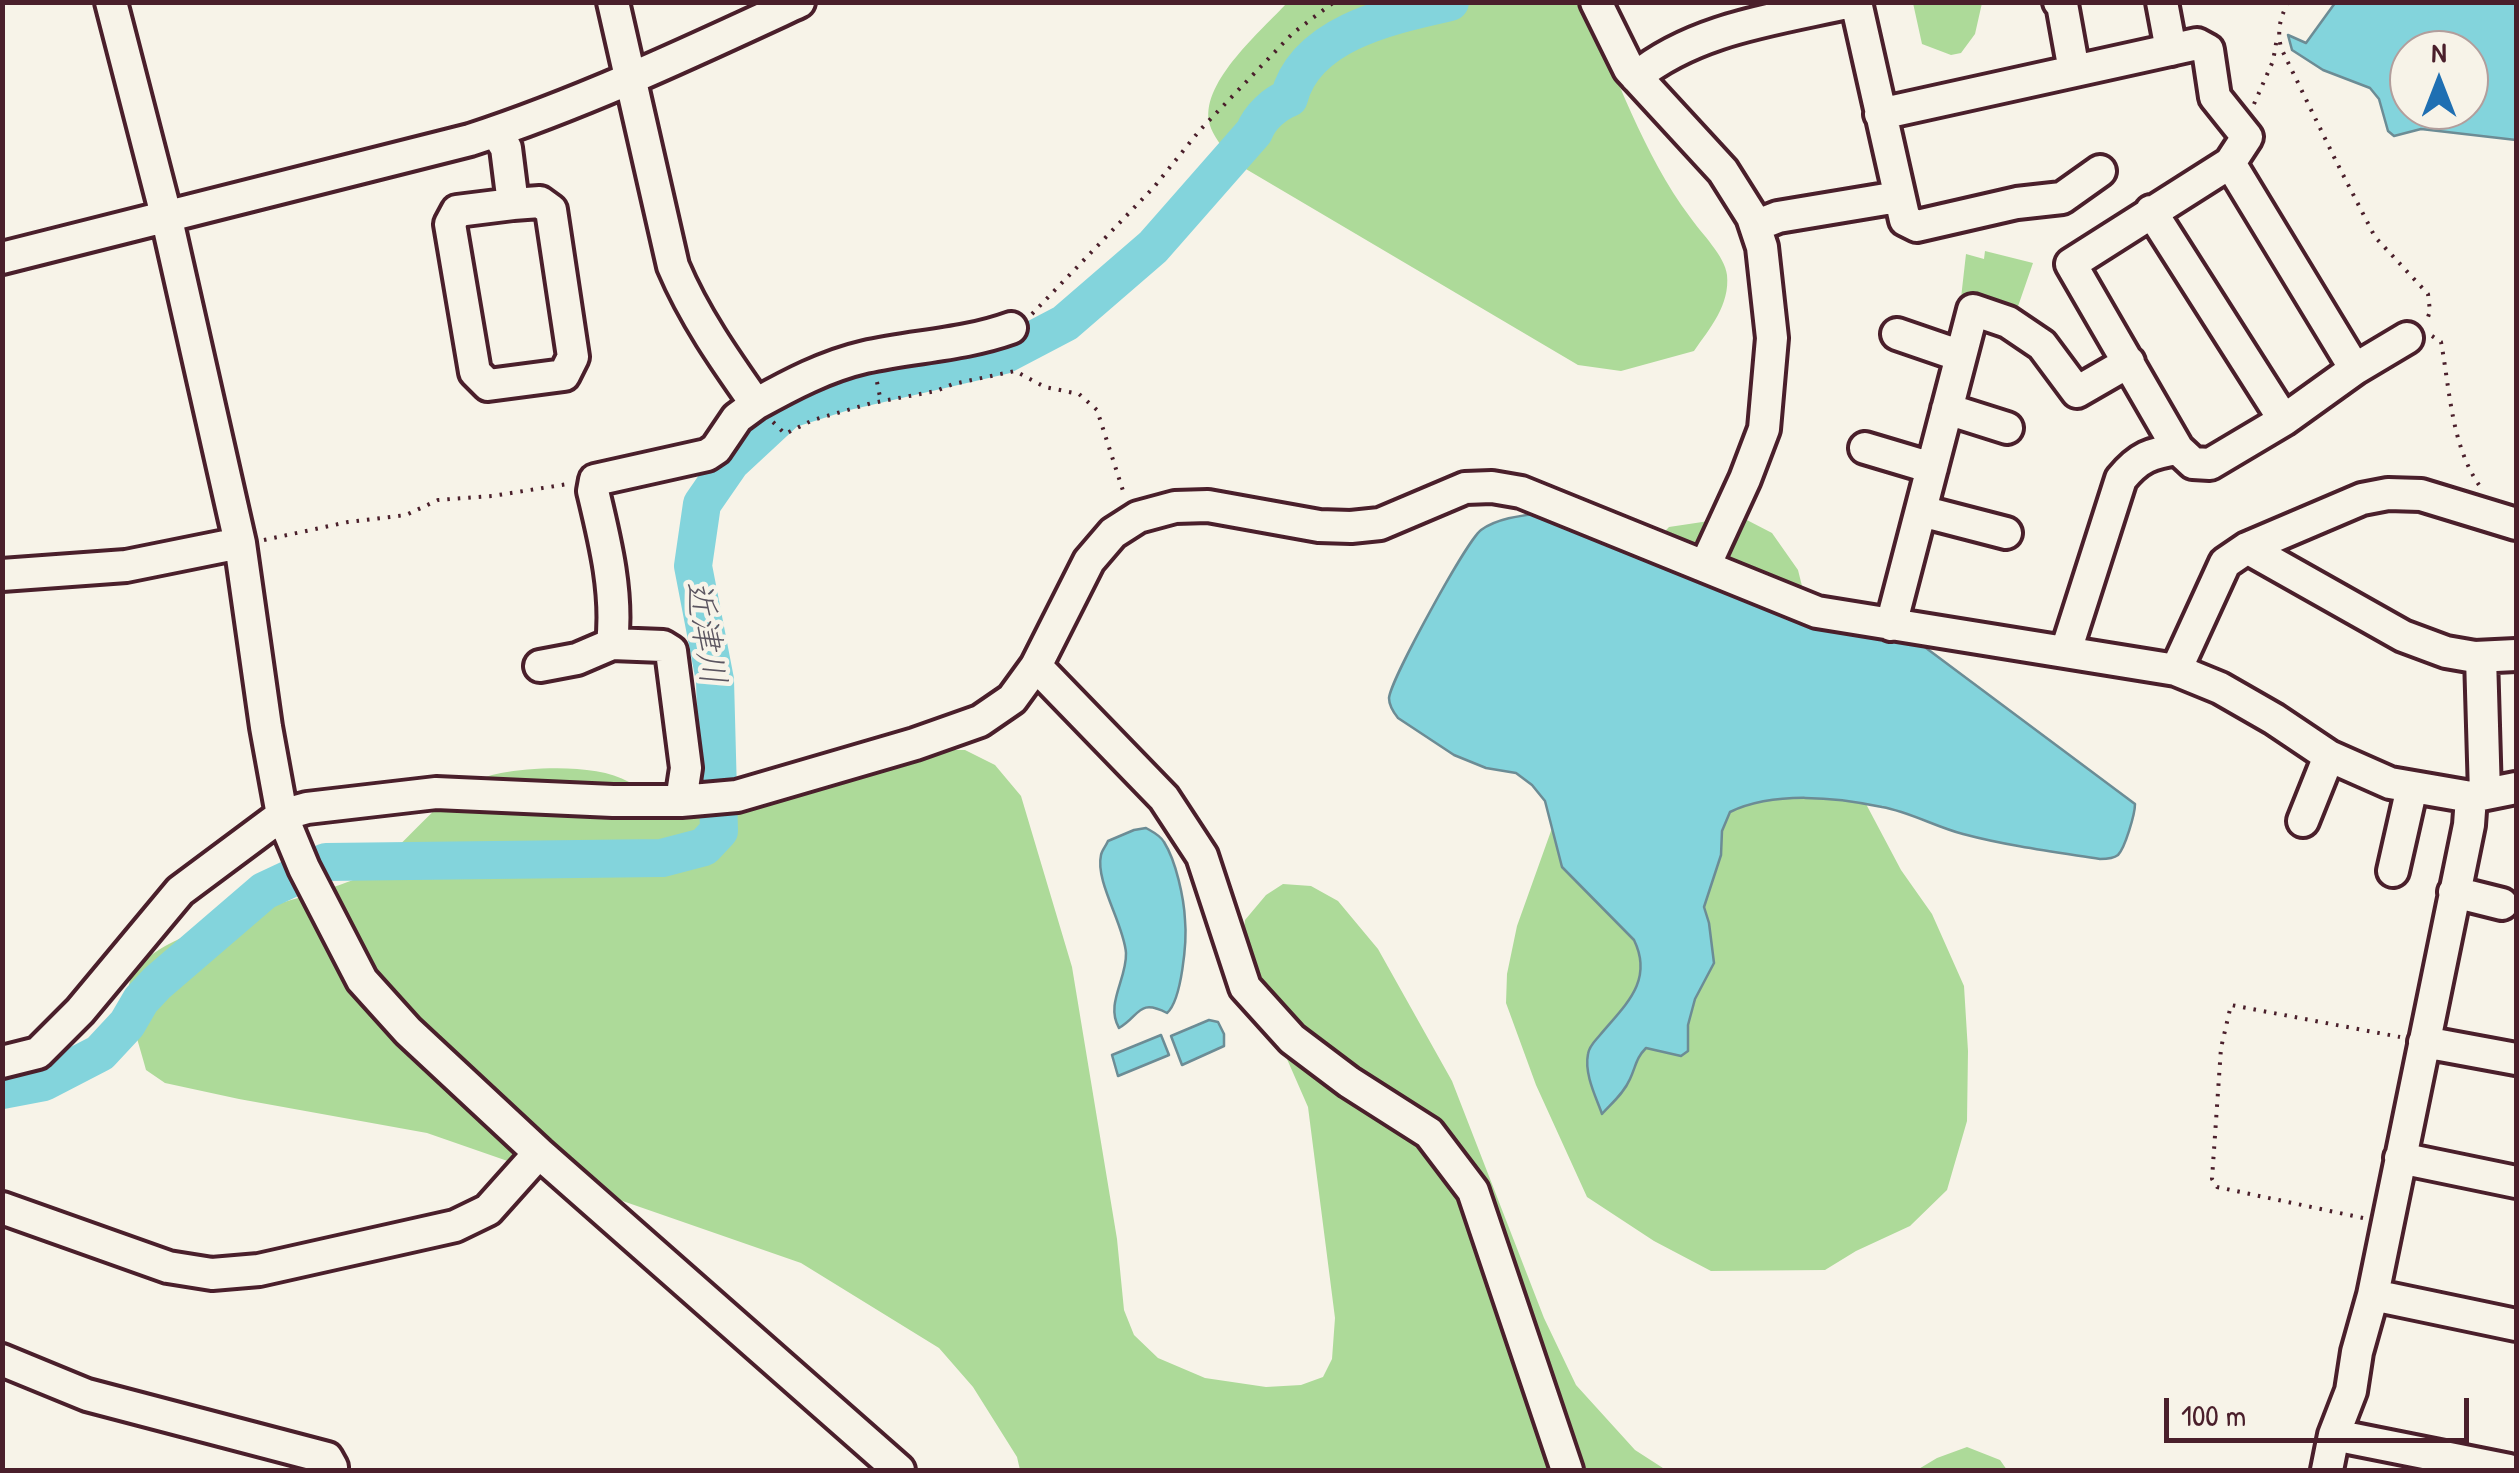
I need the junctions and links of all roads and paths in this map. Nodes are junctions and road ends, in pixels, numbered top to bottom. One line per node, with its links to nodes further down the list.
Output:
1 (613, 2): 13 (street)
2 (799, 2): 13 (street)
3 (1334, 2): 26 (path)
4 (1596, 2): 14 (street)
5 (1853, 2): 14 (street); 15 (street)
6 (2059, 2): 12 (street)
7 (2162, 2): 11 (street)
8 (2288, 2): 10 (path)
9 (120, 6): 23 (street)
10 (2278, 34): 17 (path); 42 (path)
11 (2171, 50): 12 (street); 17 (street)
12 (2074, 71): 15 (street)
13 (632, 77): 16 (street); 32 (street)
14 (1636, 77): 24 (street)
15 (1880, 114): 20 (street)
16 (496, 132): 21 (street); 23 (street)
17 (2243, 132): 18 (street)
18 (2230, 164): 22 (street); 31 (street)
19 (2100, 171): 20 (street)
20 (1898, 197): 24 (street)
21 (512, 204): 21 (street)
22 (2152, 211): 30 (street); 34 (street)
23 (166, 216): 25 (street); 45 (street)
24 (1756, 226): 47 (street)
25 (2, 258)
26 (1012, 328): 32 (street)
27 (1897, 334): 29 (street)
28 (2407, 338): 31 (street)
29 (1961, 356): 30 (street); 33 (street)
30 (2129, 362): 38 (street)
31 (2355, 369): 34 (street)
32 (756, 404): 40 (street)
33 (1947, 409): 35 (street); 39 (street)
34 (2284, 420): 38 (street)
35 (2007, 428)
36 (785, 434): 43 (path)
37 (1865, 448): 39 (street)
38 (2178, 450): 51 (street)
39 (1932, 468): 41 (street)
40 (595, 480): 45 (path); 50 (street)
41 (1920, 511): 44 (street); 49 (street)
42 (2504, 520): 46 (street)
43 (1132, 521): 47 (street); 55 (street)
44 (2006, 533)
45 (240, 543): 48 (street); 63 (street)
46 (2247, 548): 53 (street); 56 (street)
47 (1705, 566): 49 (street)
48 (2, 575)
49 (1891, 625): 51 (street)
50 (612, 644): 54 (street); 61 (street)
51 (2066, 651): 56 (street)
52 (2516, 654): 53 (street)
53 (2482, 657): 60 (street)
54 (540, 666)
55 (1036, 666): 61 (street); 82 (street)
56 (2176, 670): 57 (street)
57 (2329, 756): 58 (street); 62 (street)
58 (2412, 786): 60 (street); 64 (street)
59 (2516, 788): 60 (street)
60 (2478, 795): 65 (street)
61 (681, 802): 63 (street)
62 (2303, 822)
63 (285, 824): 69 (street); 70 (street)
64 (2393, 871)
65 (2454, 892): 66 (street); 67 (street)
66 (2502, 904)
67 (2424, 1042): 68 (street); 71 (street); 74 (path)
68 (2516, 1058)
69 (2, 1062)
70 (539, 1154): 73 (street); 81 (street)
71 (2400, 1158): 72 (street); 74 (street)
72 (2516, 1182)
73 (2, 1208)
74 (2388, 1223): 75 (street)
75 (2373, 1294): 76 (street); 78 (street)
76 (2516, 1324)
77 (2, 1360): 80 (street)
78 (2334, 1435): 79 (street); 83 (street)
79 (2492, 1469)
80 (330, 1470)
81 (898, 1470)
82 (1567, 1470)
83 (2327, 1470)

